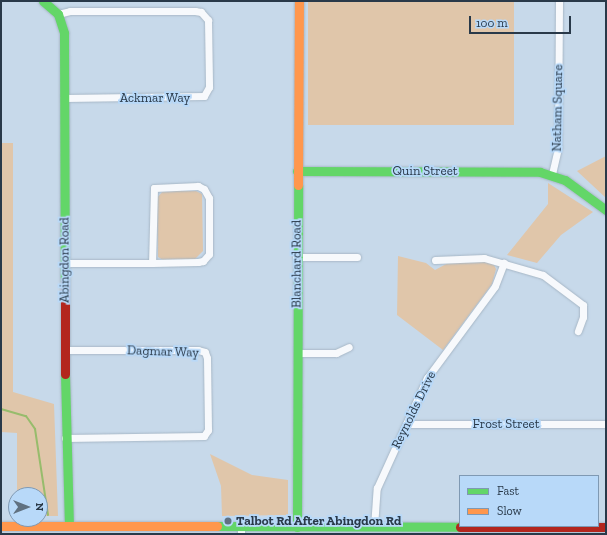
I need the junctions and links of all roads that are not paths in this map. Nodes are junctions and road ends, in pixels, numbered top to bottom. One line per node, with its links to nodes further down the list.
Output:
1 (43, 1): 4 (street)
2 (299, 1): 6 (street, Blanchard Road)
3 (559, 1): 7 (street, Natham Square)
4 (58, 14): 5 (street, Abingdon Road); 5 (street, Ackmar Way)
5 (65, 98): 12 (street, Abingdon Road)
6 (297, 171): 7 (street, Quin Street); 9 (street, Blanchard Road)
7 (552, 174): 8 (street)
8 (606, 210)
9 (296, 257): 10 (street); 18 (street, Blanchard Road)
10 (357, 257)
11 (435, 260): 14 (street)
12 (64, 263): 13 (street); 17 (street, Abingdon Road)
13 (152, 263): 13 (street)
14 (504, 264): 15 (street); 19 (street, Reynolds Drive)
15 (578, 331)
16 (350, 348): 18 (street)
17 (64, 350): 21 (street, Abingdon Road); 21 (street, Dagmar Way)
18 (297, 353): 24 (street, Blanchard Road)
19 (406, 424): 20 (street, Frost Street); 26 (street, Reynolds Drive)
20 (606, 424)
21 (65, 438): 23 (street, Abingdon Road)
22 (1, 526): 23 (street)
23 (70, 526): 27 (street)
24 (297, 527): 26 (street); 27 (street)
25 (606, 528): 26 (street)
26 (367, 529)
27 (241, 531)

